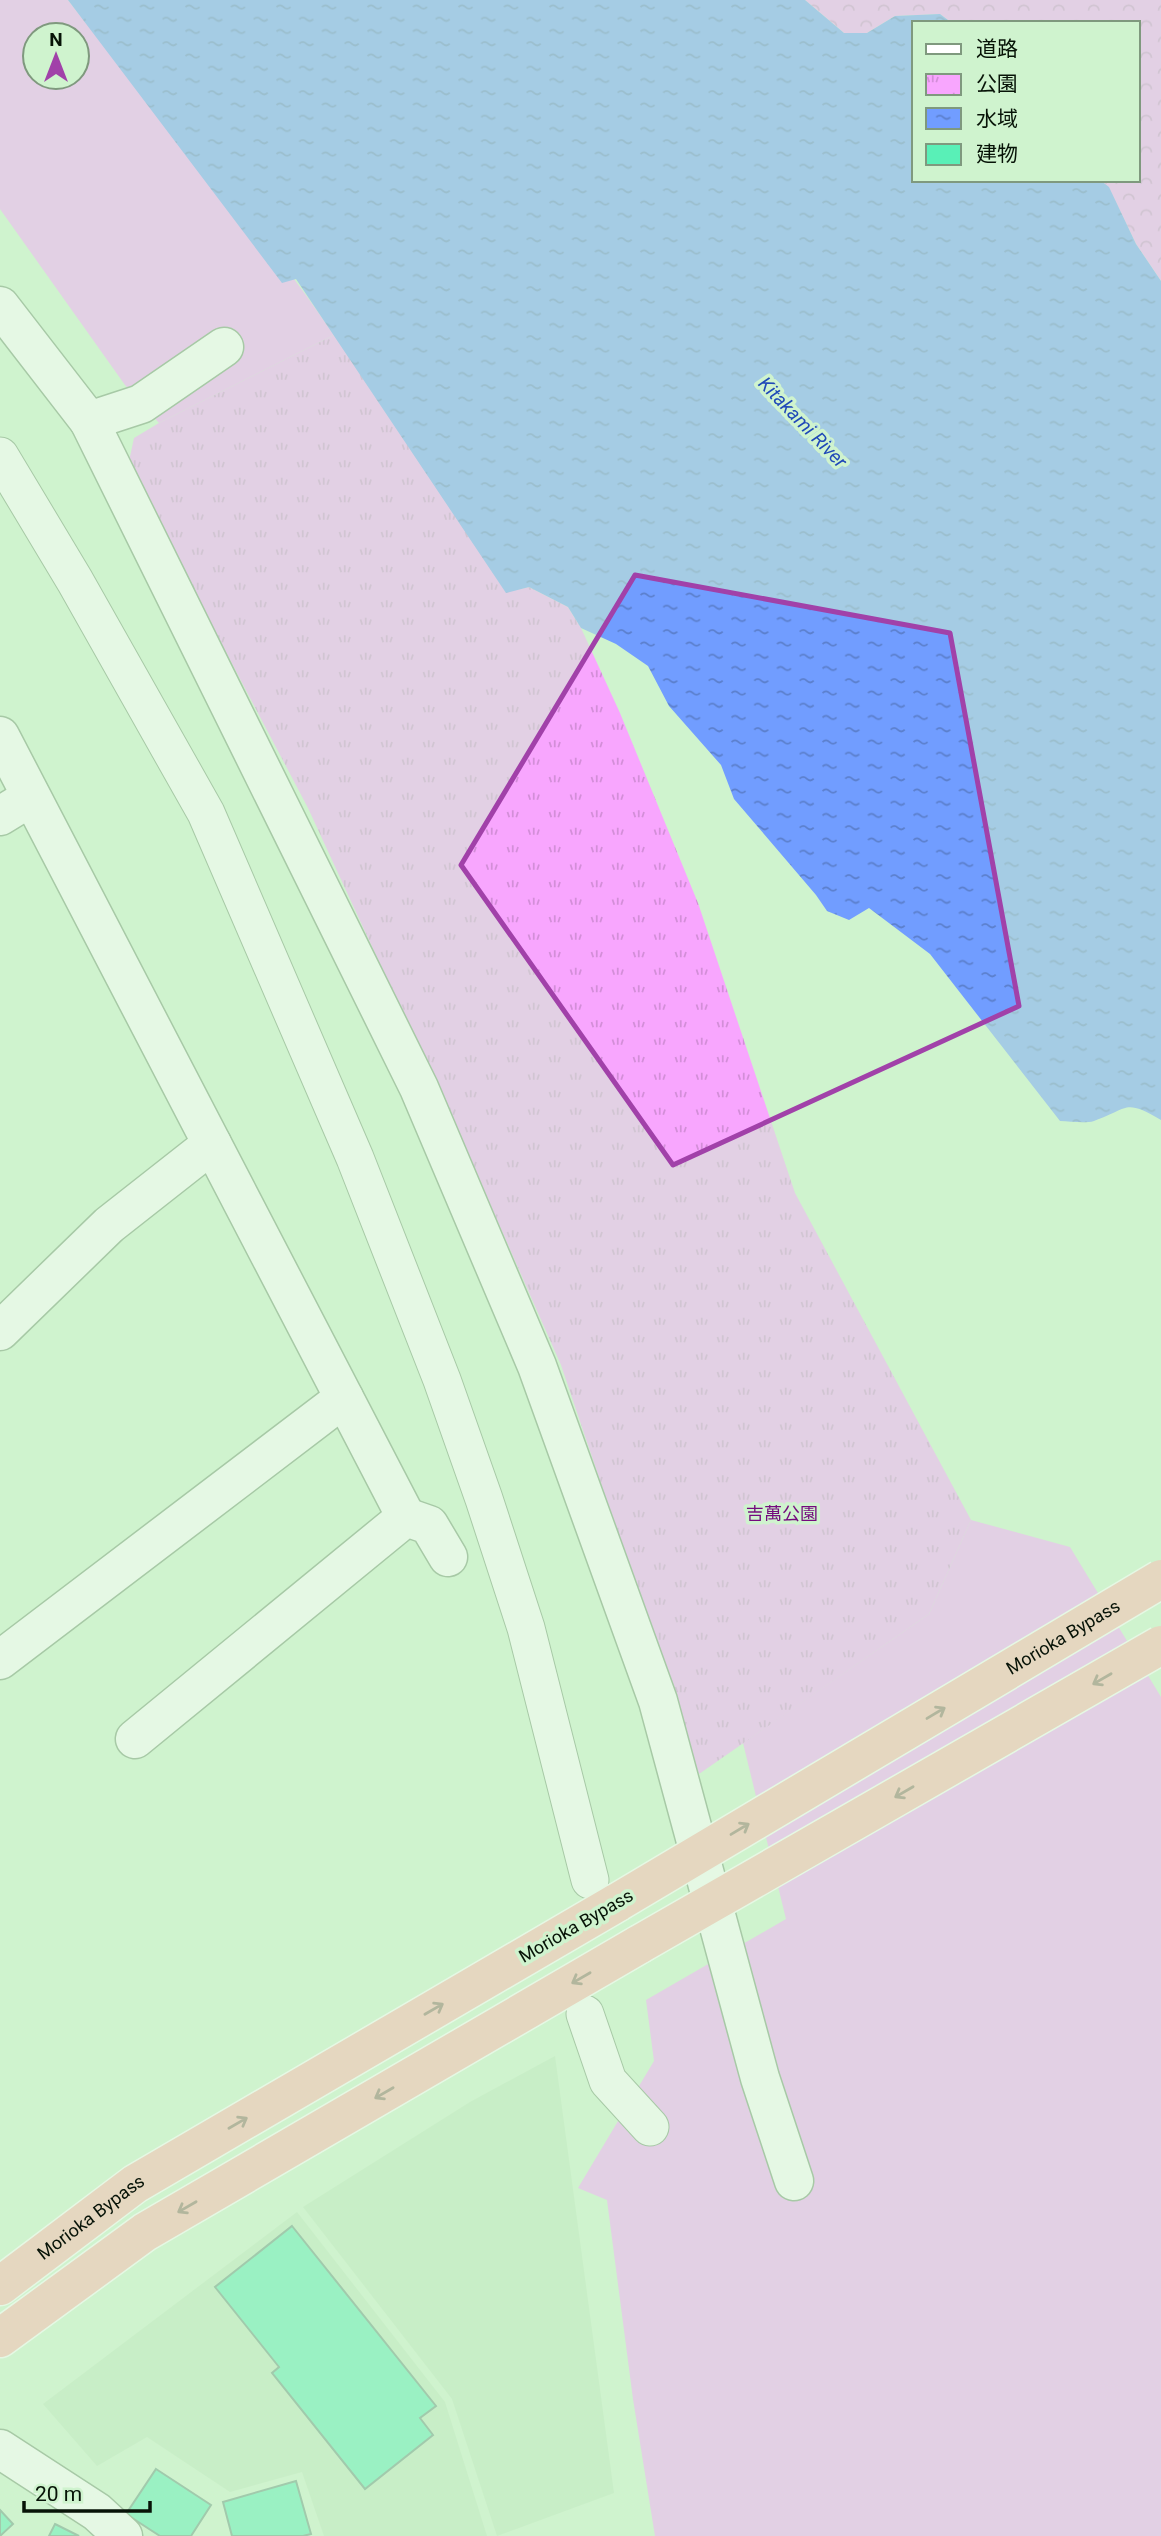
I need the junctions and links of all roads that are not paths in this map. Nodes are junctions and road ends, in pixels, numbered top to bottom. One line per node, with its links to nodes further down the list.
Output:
1 (0, 306): 3 (street)
2 (224, 347): 3 (street)
3 (89, 421): 19 (street)
4 (0, 456): 16 (street)
5 (0, 736): 6 (street)
6 (15, 806): 7 (street)
7 (212, 1144): 8 (street); 9 (street)
8 (0, 1331)
9 (344, 1398): 10 (street); 14 (street)
10 (406, 1517): 11 (street); 15 (street)
11 (448, 1557)
12 (1161, 1580): 16 (highway, Morioka Bypass, one-way to 12, bridge)
13 (1161, 1645): 21 (highway, one-way to 21, bridge)
14 (0, 1660)
15 (135, 1739)
16 (604, 1891): 20 (highway, Morioka Bypass, one-way to 16)
17 (586, 2014): 18 (street)
18 (650, 2127)
19 (794, 2181)
20 (0, 2286)
21 (0, 2338)
22 (0, 2449): 23 (street)
23 (123, 2536)

